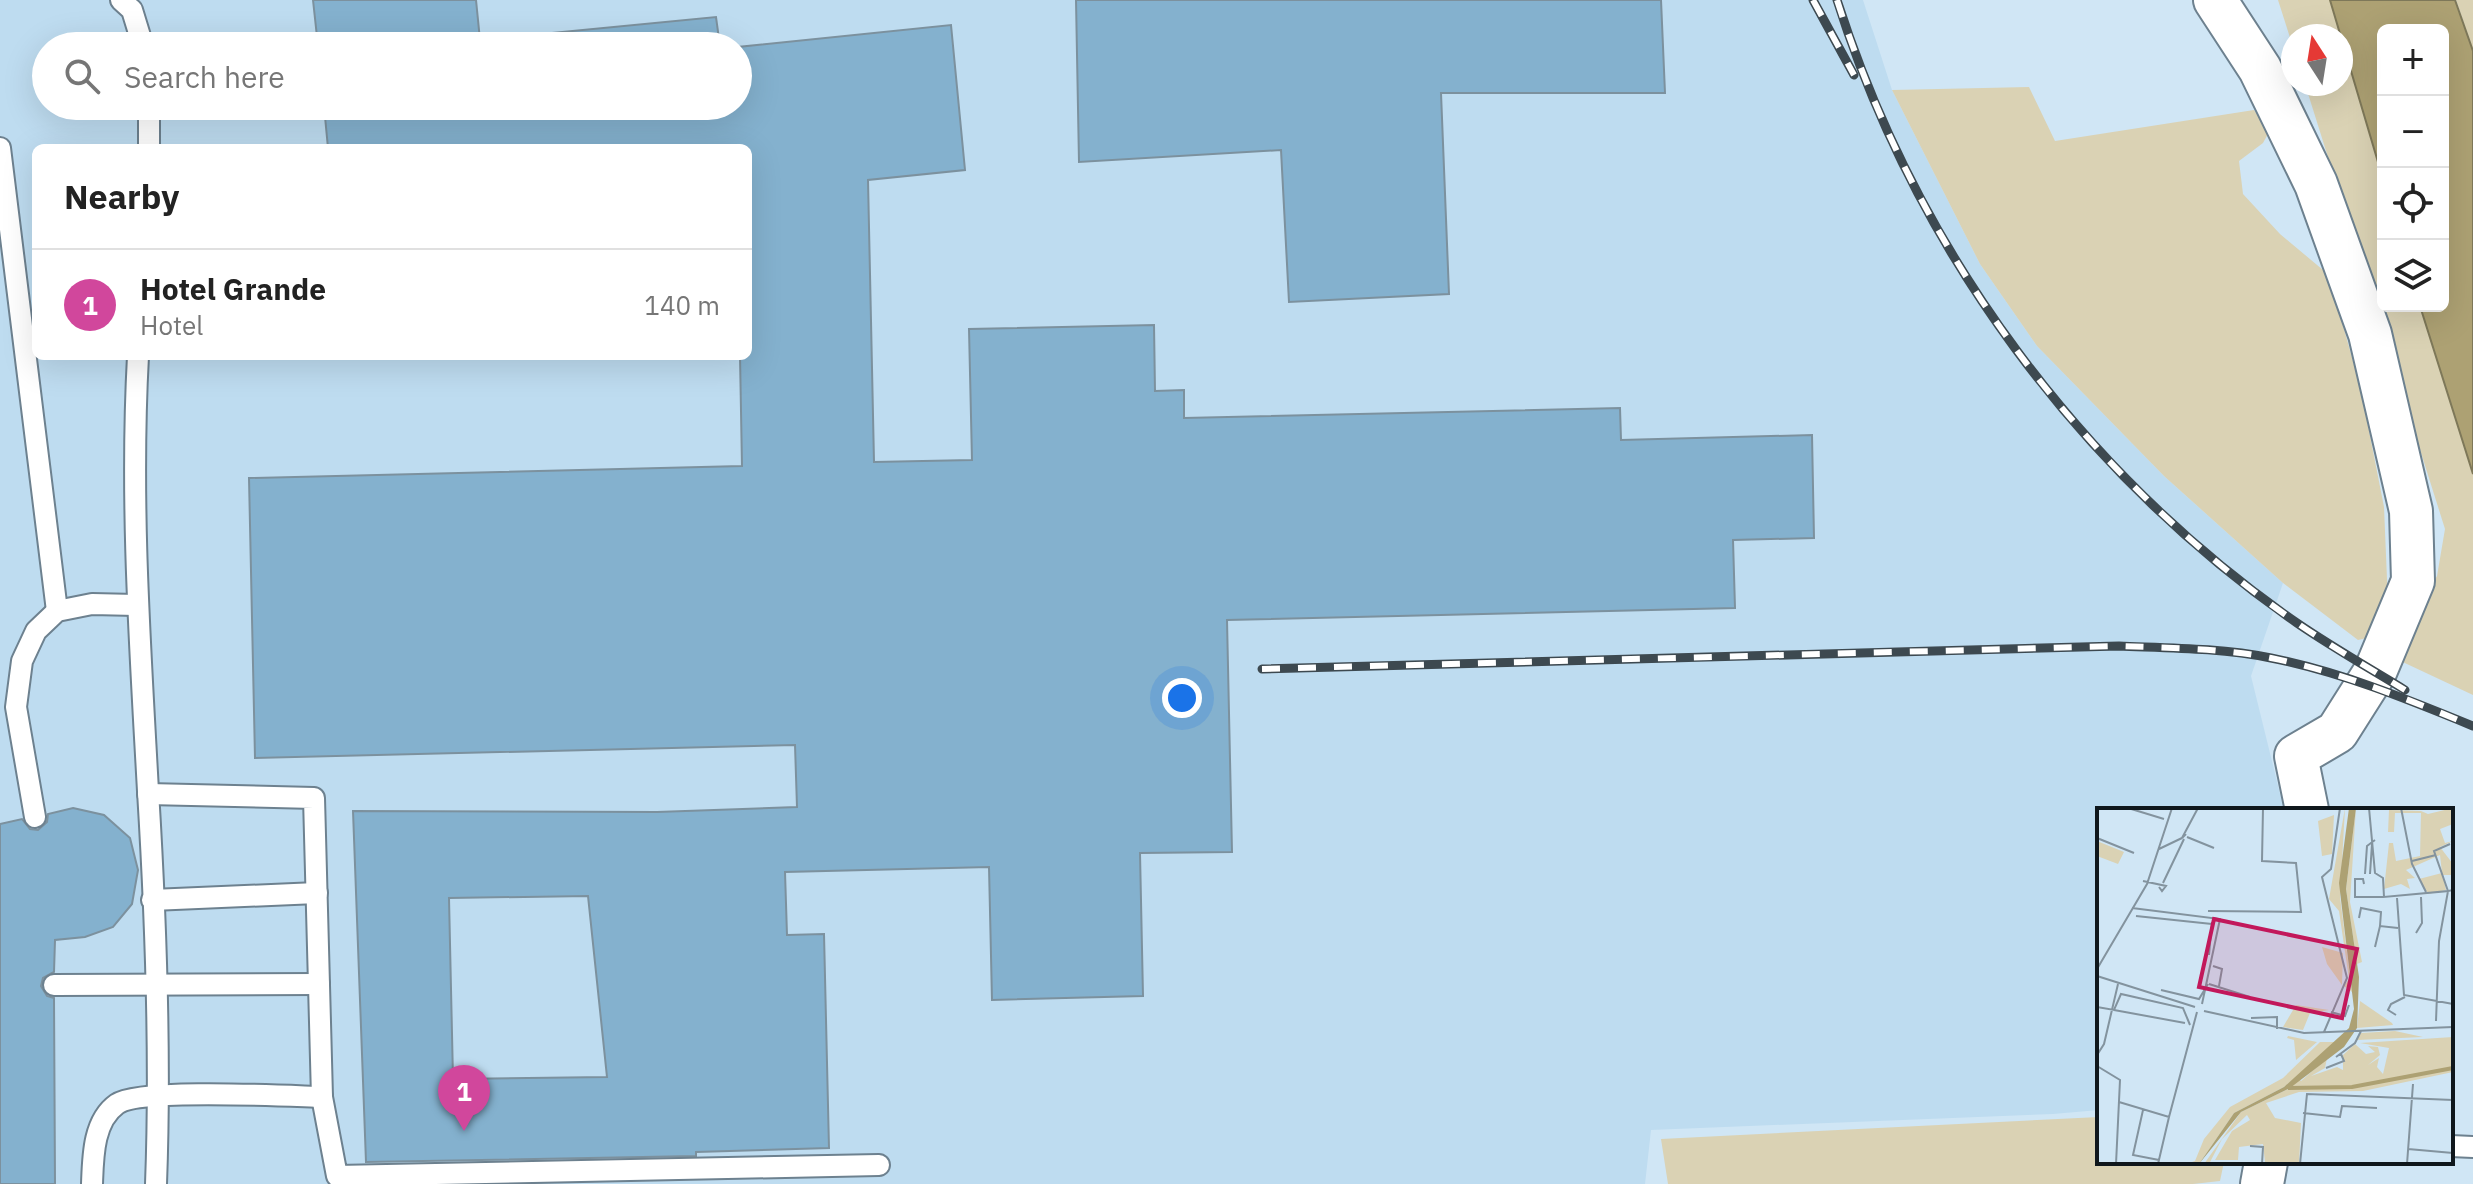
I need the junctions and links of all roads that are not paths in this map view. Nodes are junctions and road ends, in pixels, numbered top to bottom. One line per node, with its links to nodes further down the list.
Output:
1 (121, 0): 3 (lane)
2 (2215, 0): 11 (street)
3 (139, 32)
4 (149, 120): 5 (lane)
5 (149, 144)
6 (0, 148): 9 (lane)
7 (138, 360): 8 (lane)
8 (136, 605): 9 (lane); 10 (lane)
9 (57, 611): 12 (lane)
10 (148, 794): 13 (lane); 14 (lane)
11 (2307, 808)
12 (35, 817)
13 (317, 893): 14 (lane); 15 (lane)
14 (152, 900): 17 (lane)
15 (319, 984): 17 (lane); 19 (lane)
16 (54, 985): 17 (lane)
17 (155, 986): 18 (lane)
18 (159, 1094): 19 (lane); 24 (lane); 25 (lane)
19 (322, 1097): 23 (lane)
20 (2453, 1146): 21 (lane)
21 (2473, 1147)
22 (2266, 1164): 26 (street)
23 (879, 1165)
24 (92, 1184)
25 (156, 1184)
26 (2262, 1184)

